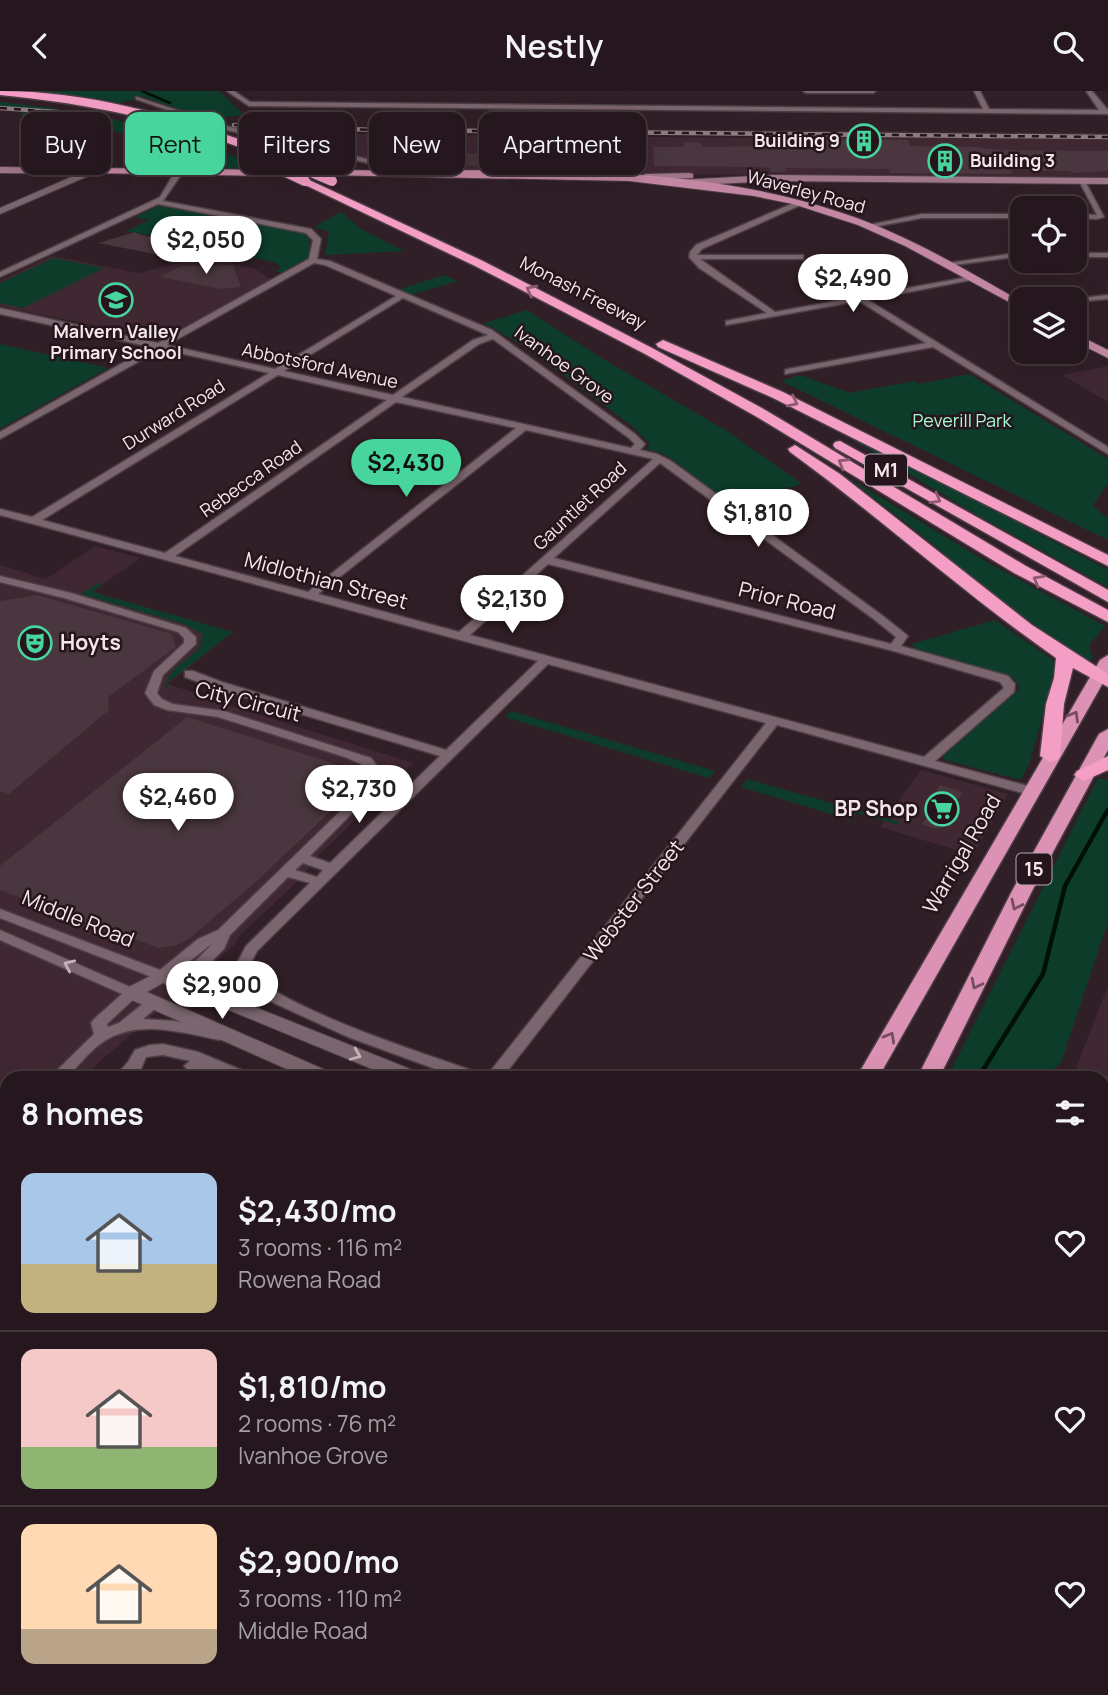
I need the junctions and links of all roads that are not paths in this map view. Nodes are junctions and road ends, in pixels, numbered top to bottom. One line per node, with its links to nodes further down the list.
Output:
1 (230, 91): 10 (street)
2 (806, 91): 3 (street)
3 (873, 91)
4 (977, 91): 11 (street)
5 (1089, 91): 12 (street)
6 (0, 92): 23 (highway, Monash Freeway / M1, bridge)
7 (0, 98): 13 (highway, Monash Freeway / M1)
8 (138, 98): 14 (street)
9 (672, 98): 10 (street)
10 (673, 108): 11 (street)
11 (987, 111): 12 (street)
12 (1106, 112)
13 (239, 154)
14 (369, 161)
15 (0, 170): 16 (main road)
16 (21, 170)
17 (369, 174): 23 (main road, Waverley Road)
18 (83, 175): 33 (street)
19 (176, 175): 31 (street)
20 (289, 175): 53 (highway, Monash Freeway / M1, one-way to 20, bridge)
21 (465, 175): 22 (main road, Waverley Road)
22 (603, 176): 24 (main road, Waverley Road); 29 (main road, Waverley Road)
23 (330, 177): 57 (highway, Monash Freeway / M1)
24 (645, 177): 25 (main road); 28 (main road, Waverley Road)
25 (772, 178): 26 (main road); 28 (main road)
26 (1081, 181): 27 (main road); 35 (street)
27 (1108, 181)
28 (694, 182): 29 (main road); 30 (main road, Waverley Road)
29 (678, 183): 30 (main road, Waverley Road)
30 (730, 190): 32 (main road, Waverley Road)
31 (157, 202): 42 (street); 44 (street)
32 (799, 204): 36 (main road, Waverley Road); 40 (street)
33 (0, 211)
34 (1010, 216): 36 (street)
35 (1104, 218)
36 (868, 226): 43 (main road, Waverley Road)
37 (1087, 255): 38 (street)
38 (1108, 255)
39 (1010, 256): 43 (street)
40 (693, 257): 41 (street); 52 (street)
41 (800, 257)
42 (313, 260): 46 (street, Ivanhoe Grove); 59 (street)
43 (947, 264): 45 (main road, Waverley Road)
44 (0, 275)
45 (971, 278): 48 (street); 49 (main road, Waverley Road)
46 (403, 295): 55 (street, Ivanhoe Grove); 61 (street, Durward Road)
47 (1108, 297): 50 (street)
48 (860, 298): 52 (street); 58 (street)
49 (1010, 299)
50 (1087, 299)
51 (0, 311): 59 (street, Abbotsford Avenue)
52 (773, 314): 54 (street)
53 (592, 321): 79 (highway, Monash Freeway / M1, one-way to 53); 82 (highway)
54 (729, 323)
55 (494, 336): 63 (street, Rebecca Road); 66 (street, Ivanhoe Grove)
56 (1087, 343): 60 (main road)
57 (663, 344): 71 (highway, one-way to 71); 78 (highway, Monash Freeway / M1, one-way to 78)
58 (933, 344): 62 (street); 67 (street)
59 (159, 346): 61 (street, Abbotsford Avenue); 65 (street)
60 (1107, 354)
61 (274, 372): 63 (street, Abbotsford Avenue); 70 (street, Durward Road)
62 (788, 372)
63 (396, 398): 64 (street, Abbotsford Avenue); 73 (street, Rebecca Road)
64 (524, 426): 66 (street, Abbotsford Avenue); 77 (street)
65 (0, 436)
66 (634, 451): 68 (street)
67 (1108, 451)
68 (661, 459): 74 (street, Gauntlet Road); 81 (street)
69 (0, 512): 70 (street, Midlothian Street)
70 (33, 521): 73 (street, Midlothian Street)
71 (1070, 541): 72 (highway); 75 (highway)
72 (1108, 551)
73 (166, 557): 77 (street, Midlothian Street)
74 (547, 561): 80 (street, Gauntlet Road); 81 (street, Prior Road)
75 (1108, 561)
76 (0, 579): 95 (street, City Circuit)
77 (309, 596): 80 (street, Midlothian Street)
78 (1108, 597)
79 (1103, 615)
80 (461, 637): 84 (street, Midlothian Street)
81 (894, 648): 91 (street, Prior Road)
82 (1065, 657): 86 (highway); 90 (highway)
83 (1108, 660): 86 (highway, Warrigal Road / 15)
84 (544, 661): 87 (street, Midlothian Street); 89 (street)
85 (189, 674): 89 (street)
86 (1103, 679): 90 (highway, Warrigal Road / 15, one-way to 86)
87 (773, 722): 91 (street, Midlothian Street); 117 (street, Webster Street)
88 (1108, 734): 93 (highway, 15)
89 (448, 755): 96 (street)
90 (1050, 756): 94 (highway, Warrigal Road / 15)
91 (926, 762): 94 (street, Midlothian Street)
92 (1108, 762): 93 (highway)
93 (1084, 775): 119 (highway, 15, one-way to 119)
94 (1031, 791): 118 (highway, Warrigal Road / 15, one-way to 94)
95 (302, 858): 96 (street); 97 (street, City Circuit)
96 (333, 869): 98 (street)
97 (286, 872): 98 (street); 100 (street, City Circuit)
98 (320, 882): 116 (street)
99 (0, 913): 102 (street, Middle Road)
100 (223, 933): 102 (street, City Circuit); 103 (street, City Circuit)
101 (0, 935): 104 (street, Middle Road, one-way to 101)
102 (162, 976): 103 (street, Middle Road); 104 (street, City Circuit)
103 (182, 983): 105 (street, City Circuit); 115 (street, Middle Road, one-way to 115)
104 (132, 993): 105 (street, Middle Road); 107 (street, City Circuit)
105 (155, 1002): 106 (street, City Circuit); 108 (street, Middle Road)
106 (121, 1030): 107 (street, City Circuit); 108 (street)
107 (102, 1035): 110 (street)
108 (235, 1038): 114 (street, Middle Road)
109 (135, 1065): 111 (street); 112 (street); 113 (street)
110 (64, 1071)
111 (129, 1071)
112 (205, 1071)
113 (231, 1071)
114 (295, 1071)
115 (396, 1071)
116 (457, 1071)
117 (499, 1071)
118 (871, 1071)
119 (932, 1071)

